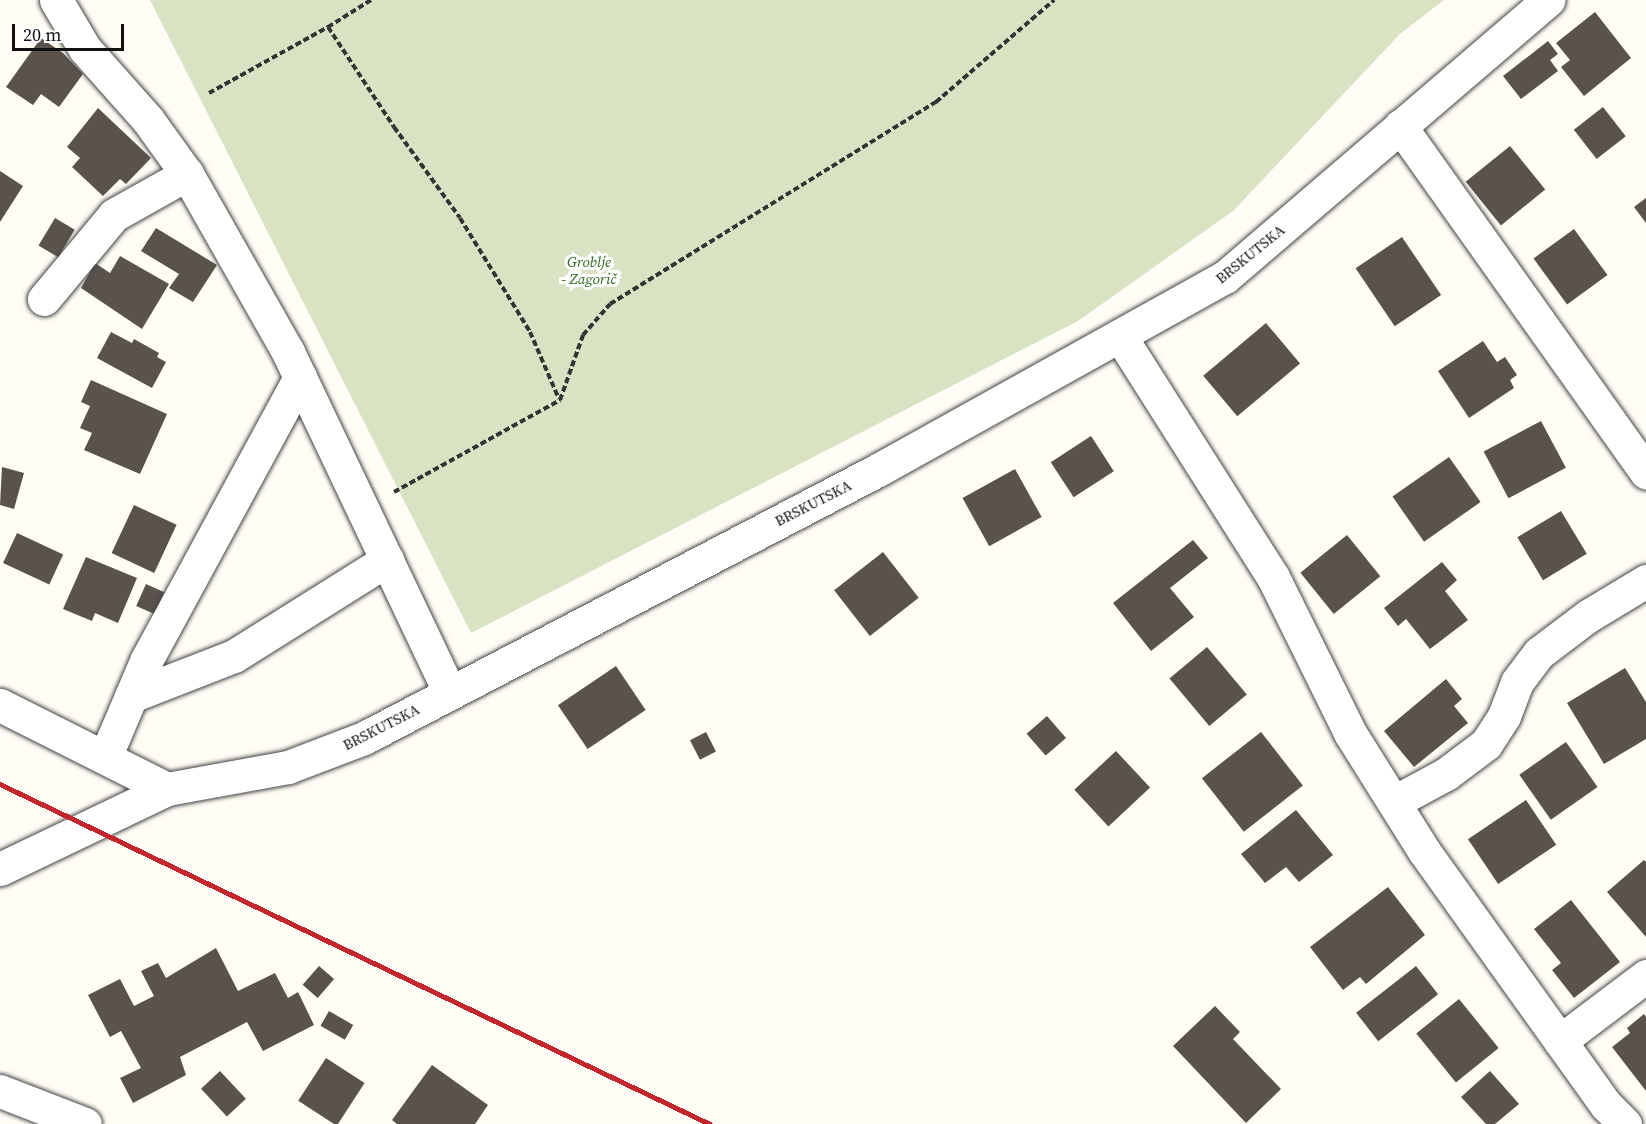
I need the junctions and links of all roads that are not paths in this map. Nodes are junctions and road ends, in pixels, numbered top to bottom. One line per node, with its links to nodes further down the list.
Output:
1 (56, 0): 4 (street)
2 (1548, 0): 3 (street, BRSKUTSKA)
3 (1400, 126): 6 (street, BRSKUTSKA); 8 (street)
4 (187, 174): 5 (street); 7 (street)
5 (44, 299)
6 (1120, 336): 11 (street, BRSKUTSKA); 16 (street)
7 (300, 378): 9 (street); 12 (street)
8 (1646, 472)
9 (387, 560): 11 (street); 12 (street)
10 (1646, 581): 16 (street)
11 (449, 691): 15 (street, BRSKUTSKA)
12 (131, 696): 14 (street)
13 (0, 705): 14 (street)
14 (106, 755): 15 (street)
15 (167, 789): 17 (street, BRSKUTSKA)
16 (1394, 802): 19 (street)
17 (2, 863)
18 (1646, 976): 19 (street)
19 (1560, 1041): 22 (street)
20 (0, 1091): 21 (street)
21 (84, 1124)
22 (1625, 1124)

